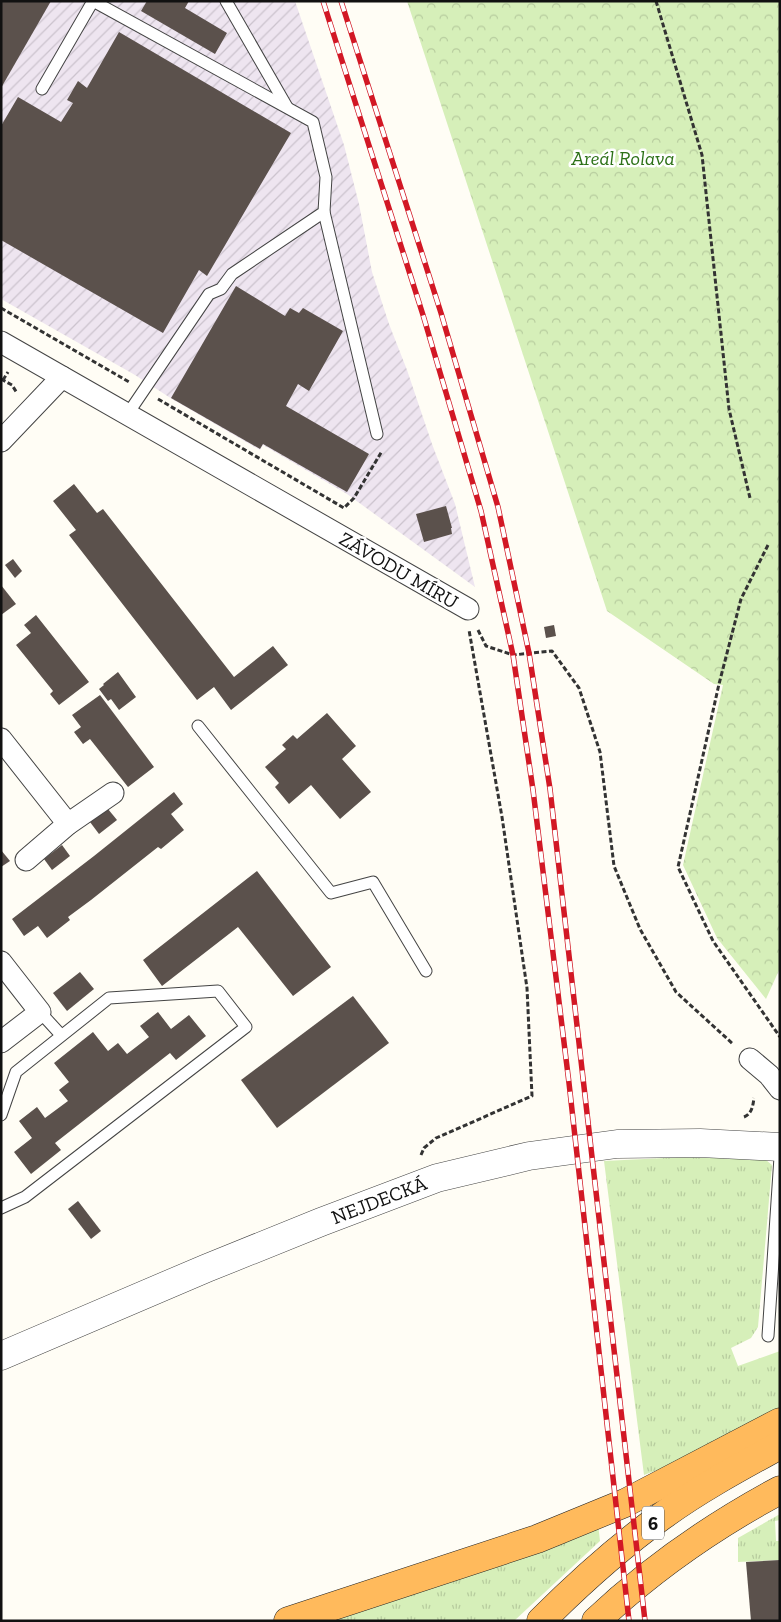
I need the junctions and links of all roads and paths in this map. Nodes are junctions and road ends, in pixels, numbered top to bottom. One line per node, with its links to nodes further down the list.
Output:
1 (93, 1): 4 (lane); 5 (lane)
2 (226, 1): 5 (lane)
3 (656, 1): 14 (path)
4 (42, 89)
5 (288, 108): 6 (lane)
6 (324, 212): 10 (lane); 12 (lane)
7 (1, 308): 10 (path)
8 (1, 342): 9 (street, ZÁVODU MÍRU)
9 (62, 377): 11 (street, ZÁVODU MÍRU); 13 (street)
10 (144, 390): 11 (lane); 15 (path)
11 (127, 415): 16 (street, ZÁVODU MÍRU)
12 (378, 434): 15 (path)
13 (1, 441)
14 (750, 498)
15 (344, 508): 16 (path)
16 (338, 535): 18 (street, ZÁVODU MÍRU)
17 (768, 545): 28 (path)
18 (468, 618): 30 (path, ZÁVODU MÍRU); 35 (path)
19 (198, 726): 25 (lane)
20 (1, 739): 22 (street)
21 (113, 792): 22 (street)
22 (68, 824): 23 (street)
23 (26, 860)
24 (1, 962): 26 (street)
25 (426, 971)
26 (40, 1012): 27 (lane); 29 (street)
27 (61, 1035): 32 (lane); 36 (lane)
28 (780, 1037)
29 (1, 1042)
30 (750, 1059): 31 (street)
31 (780, 1089)
32 (1, 1115)
33 (780, 1147): 38 (street, NEJDECKÁ)
34 (780, 1157): 37 (lane)
35 (419, 1158)
36 (1, 1208)
37 (768, 1336)
38 (1, 1356)
39 (780, 1422): 42 (highway)
40 (780, 1445): 43 (highway, 6)
41 (780, 1490): 44 (highway, 6)
42 (288, 1621)
43 (541, 1621)
44 (596, 1621)

